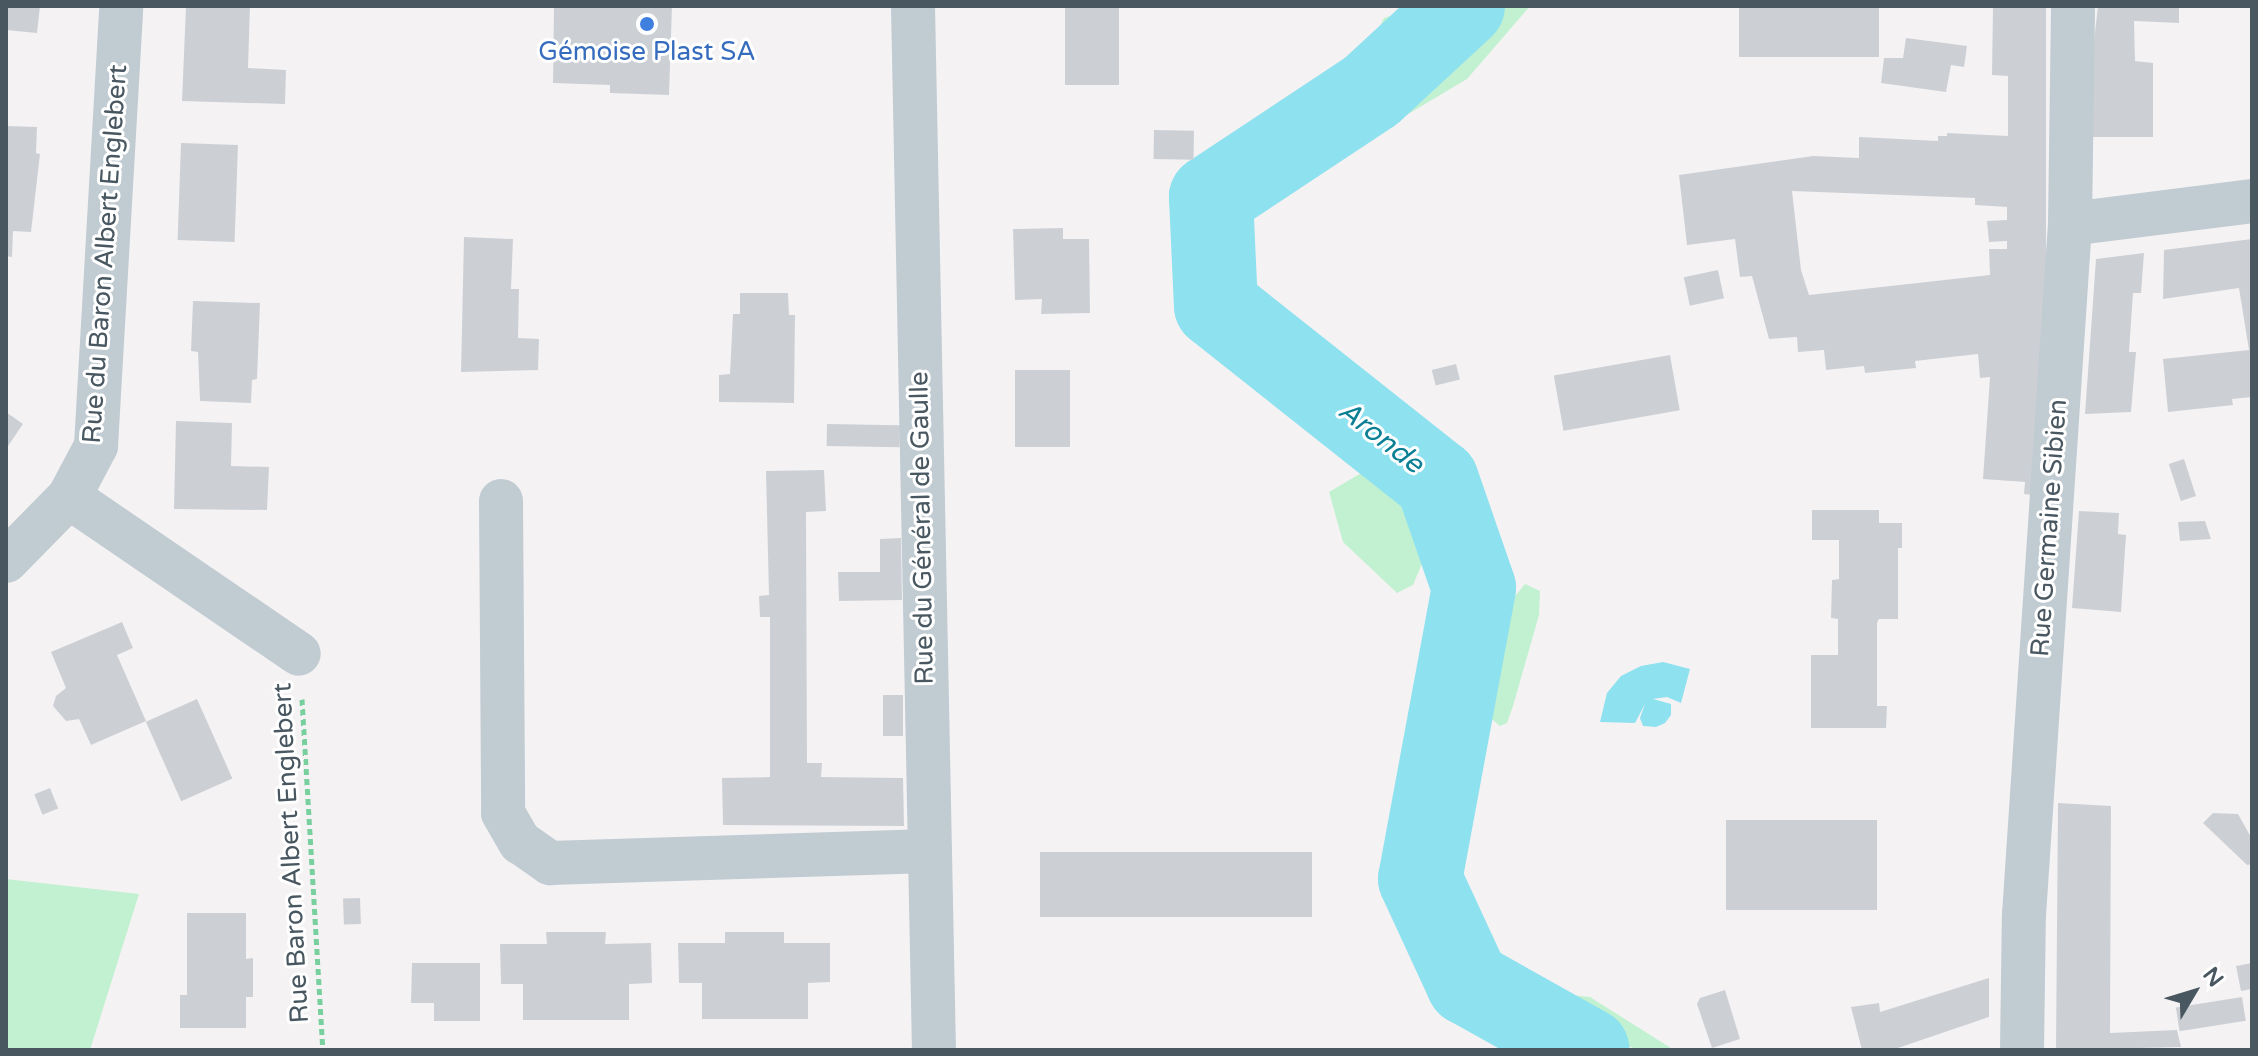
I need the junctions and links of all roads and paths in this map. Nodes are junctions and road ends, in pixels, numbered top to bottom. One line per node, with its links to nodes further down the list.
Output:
1 (121, 6): 6 (street, Rue du Baron Albert Englebert)
2 (913, 6): 10 (street, Rue du Général de Gaulle)
3 (2073, 6): 5 (street, Rue Germaine Sibien)
4 (2252, 201): 5 (street)
5 (2070, 224): 13 (street, Rue Germaine Sibien)
6 (69, 497): 8 (street, Rue du Baron Albert Englebert); 9 (street)
7 (501, 501): 10 (street)
8 (6, 561)
9 (299, 654): 11 (path, Rue Baron Albert Englebert)
10 (930, 851): 12 (street, Rue du Général de Gaulle)
11 (323, 1050)
12 (934, 1050)
13 (2022, 1050)

